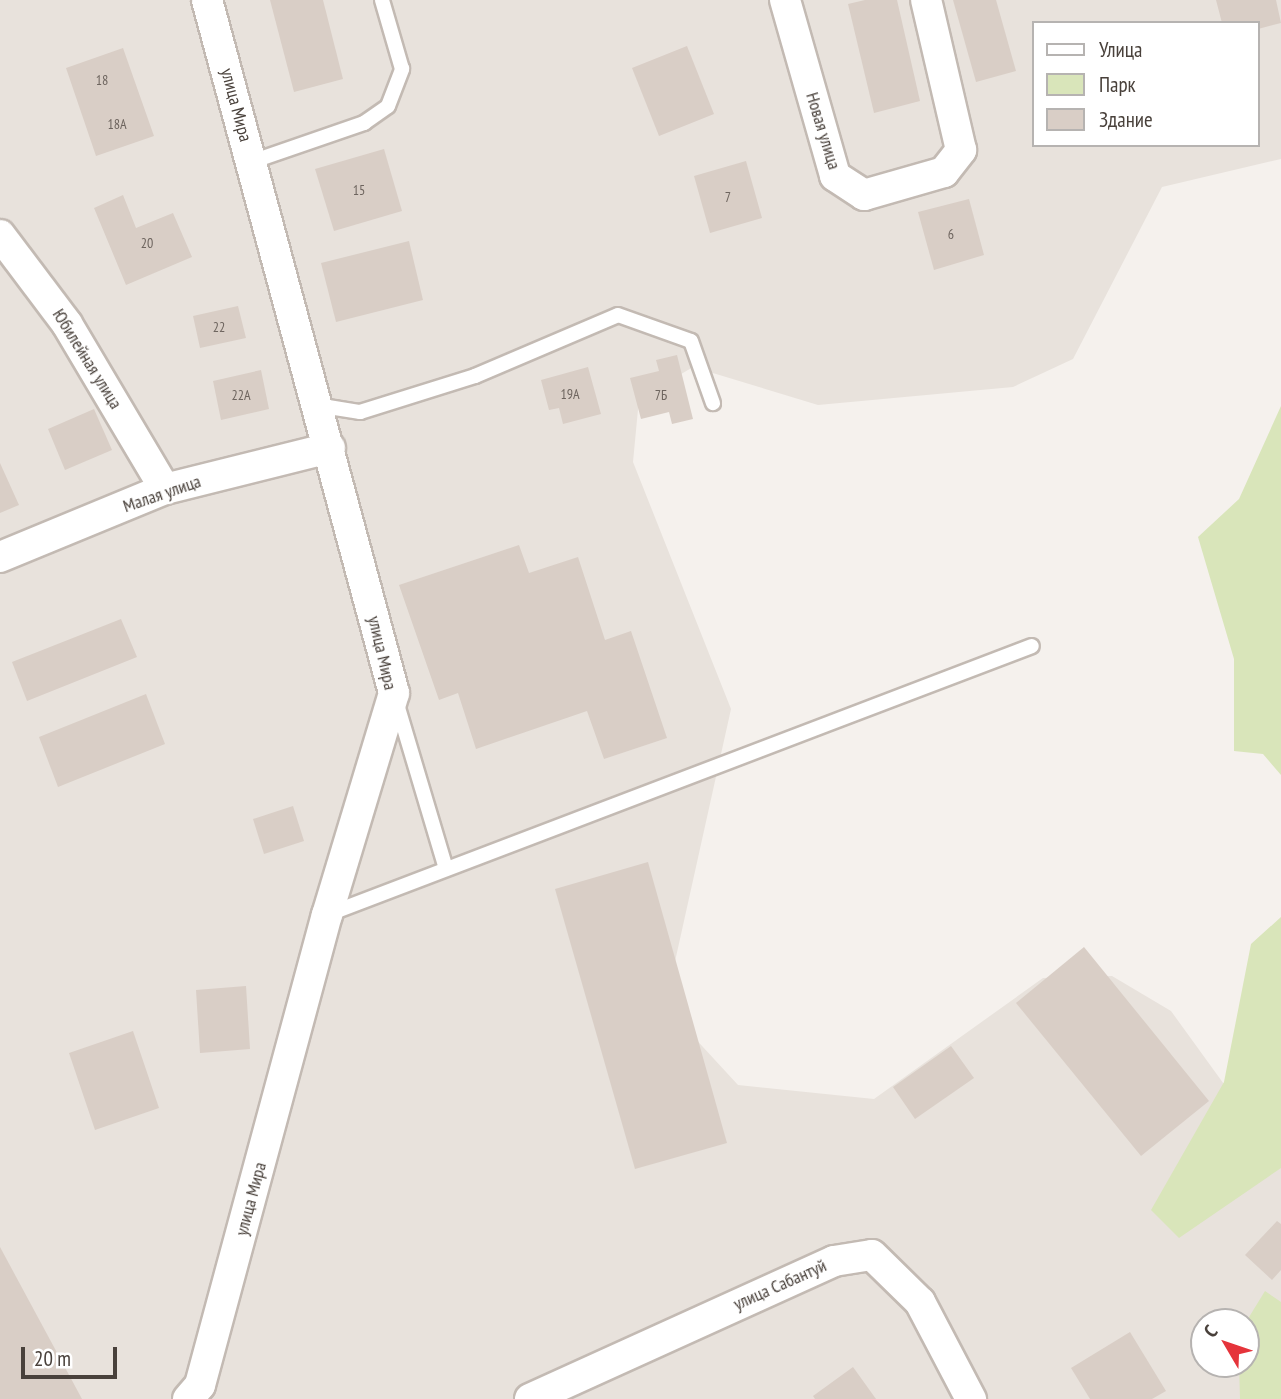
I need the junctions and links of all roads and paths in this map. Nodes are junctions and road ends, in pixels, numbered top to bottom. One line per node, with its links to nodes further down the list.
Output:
1 (207, 0): 5 (street, улица Мира)
2 (382, 0): 5 (lane)
3 (785, 0): 4 (street, Новая улица)
4 (926, 0)
5 (251, 162): 8 (street, улица Мира)
6 (0, 235): 10 (street, Юбилейная улица)
7 (713, 403): 8 (lane)
8 (316, 405): 9 (street, улица Мира)
9 (330, 448): 10 (street, Малая улица); 13 (street, улица Мира)
10 (165, 489): 11 (street, Малая улица)
11 (0, 557)
12 (1032, 646): 14 (lane)
13 (394, 693): 14 (lane); 15 (street, улица Мира)
14 (446, 869): 15 (lane)
15 (327, 915): 16 (street, улица Мира)
16 (201, 1394)
17 (530, 1399): 18 (street, улица Сабантуй)
18 (971, 1399)

